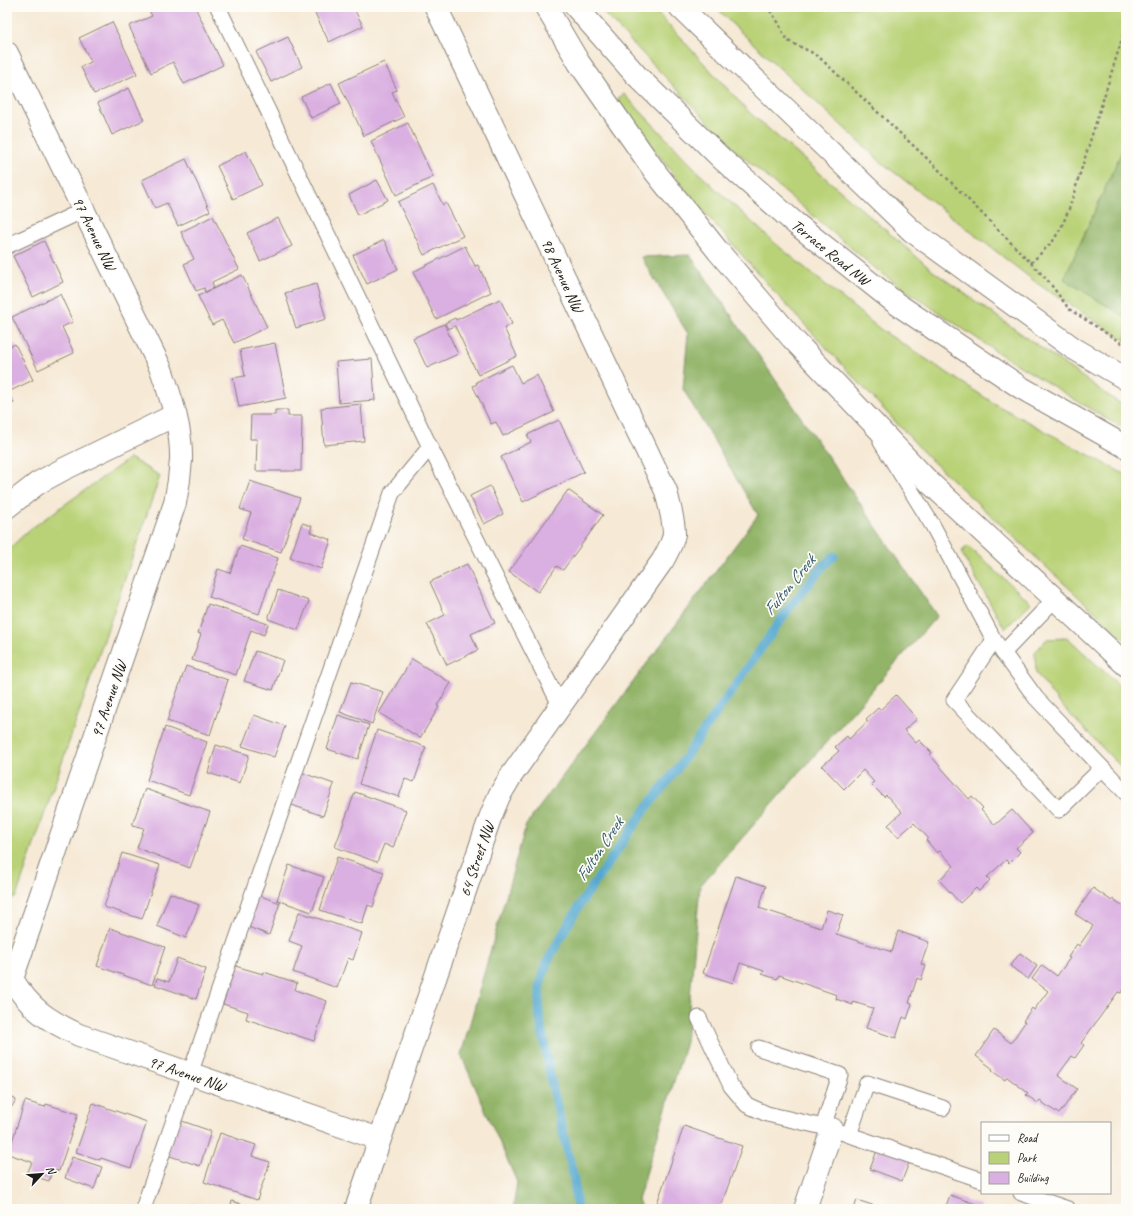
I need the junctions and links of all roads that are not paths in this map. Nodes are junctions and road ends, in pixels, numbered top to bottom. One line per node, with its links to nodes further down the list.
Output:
1 (218, 7): 13 (lane)
2 (436, 7): 15 (street, 98 Avenue NW)
3 (546, 7): 10 (street)
4 (576, 7): 12 (street, Terrace Road NW)
5 (680, 7): 9 (street)
6 (7, 53): 7 (street, 97 Avenue NW)
7 (84, 210): 8 (lane); 11 (street, 97 Avenue NW)
8 (7, 246)
9 (1126, 380)
10 (861, 411): 16 (street); 17 (lane)
11 (175, 415): 14 (street); 23 (street, 97 Avenue NW)
12 (1126, 447)
13 (430, 448): 20 (lane); 26 (lane)
14 (7, 507)
15 (670, 546): 20 (street, 64 Street NW)
16 (1055, 599): 18 (lane); 19 (street)
17 (994, 640): 18 (lane); 21 (lane)
18 (1003, 653): 21 (lane)
19 (1126, 665)
20 (560, 705): 29 (street, 64 Street NW)
21 (1102, 768): 22 (lane)
22 (1126, 793)
23 (9, 974): 26 (street, 97 Avenue NW)
24 (699, 1018): 28 (lane)
25 (760, 1048): 28 (lane)
26 (190, 1074): 29 (street, 97 Avenue NW); 32 (lane)
27 (943, 1108): 28 (lane)
28 (835, 1131): 30 (lane); 34 (street)
29 (379, 1139): 33 (street, 64 Street NW)
30 (981, 1180)
31 (1024, 1194): 35 (lane)
32 (143, 1209)
33 (356, 1209)
34 (805, 1209)
35 (1068, 1209)

